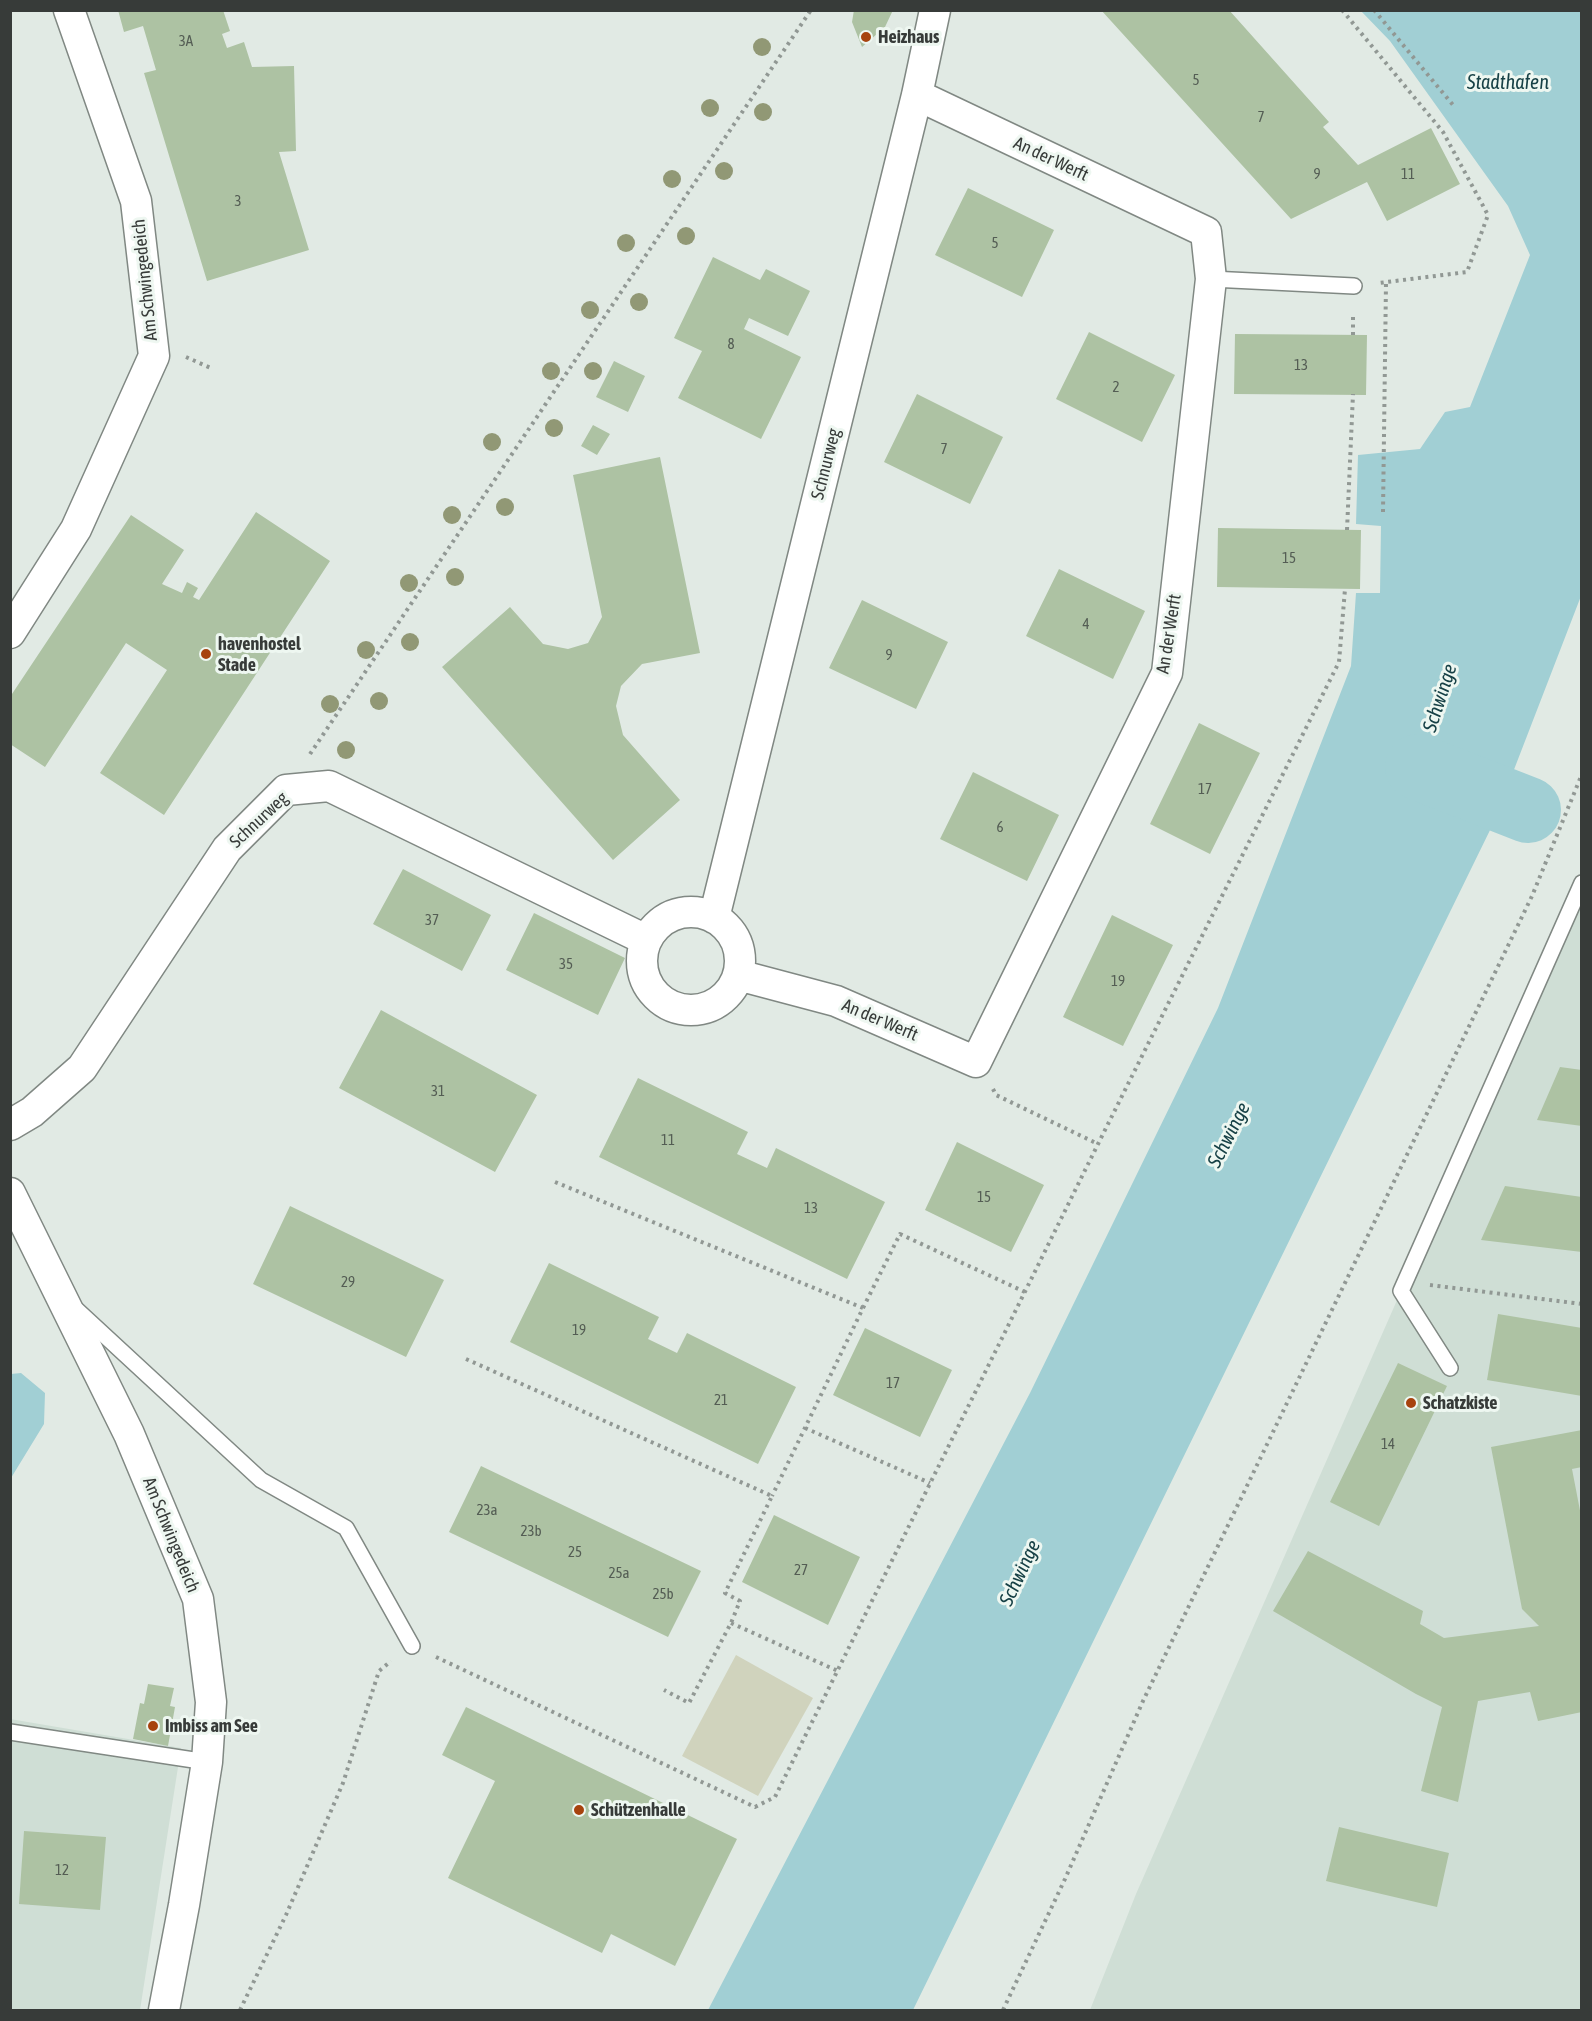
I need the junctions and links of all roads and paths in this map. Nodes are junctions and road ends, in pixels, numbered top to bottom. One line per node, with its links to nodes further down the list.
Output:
1 (69, 10): 15 (street, Am Schwingedeich)
2 (811, 10): 17 (path)
3 (935, 10): 6 (street, Schnurweg)
4 (1342, 10): 9 (path)
5 (1374, 10): 7 (path)
6 (917, 95): 8 (street, An der Werft); 19 (street, Schnurweg)
7 (1453, 105)
8 (1211, 279): 10 (lane); 22 (street, An der Werft)
9 (1386, 282): 10 (path); 12 (path)
10 (1354, 286)
11 (1353, 394): 13 (path)
12 (1383, 512)
13 (1347, 530)
14 (1345, 589): 24 (path)
15 (10, 633)
16 (1581, 774): 45 (path)
17 (286, 790): 20 (street, Schnurweg); 23 (street, Schnurweg)
18 (1581, 883): 27 (lane)
19 (714, 918): 20 (street); 21 (street)
20 (646, 940): 21 (street)
21 (738, 975): 22 (street, An der Werft)
22 (976, 1062): 24 (path)
23 (10, 1125)
24 (1098, 1144): 28 (path)
25 (555, 1182): 31 (path)
26 (10, 1193): 29 (street, Am Schwingedeich)
27 (1405, 1282): 30 (path); 33 (lane)
28 (1025, 1292): 31 (path); 35 (path)
29 (59, 1294): 38 (lane); 42 (street, Am Schwingedeich)
30 (1581, 1304)
31 (863, 1308): 34 (path)
32 (466, 1359): 36 (path)
33 (1450, 1368)
34 (805, 1428): 35 (path); 36 (path)
35 (930, 1483): 39 (path)
36 (772, 1496): 37 (path)
37 (731, 1623): 39 (path); 40 (path)
38 (412, 1646): 39 (path); 44 (path)
39 (838, 1671)
40 (664, 1690)
41 (10, 1732): 42 (lane)
42 (207, 1762): 43 (street, Am Schwingedeich)
43 (164, 2010)
44 (240, 2010)
45 (1004, 2010)

